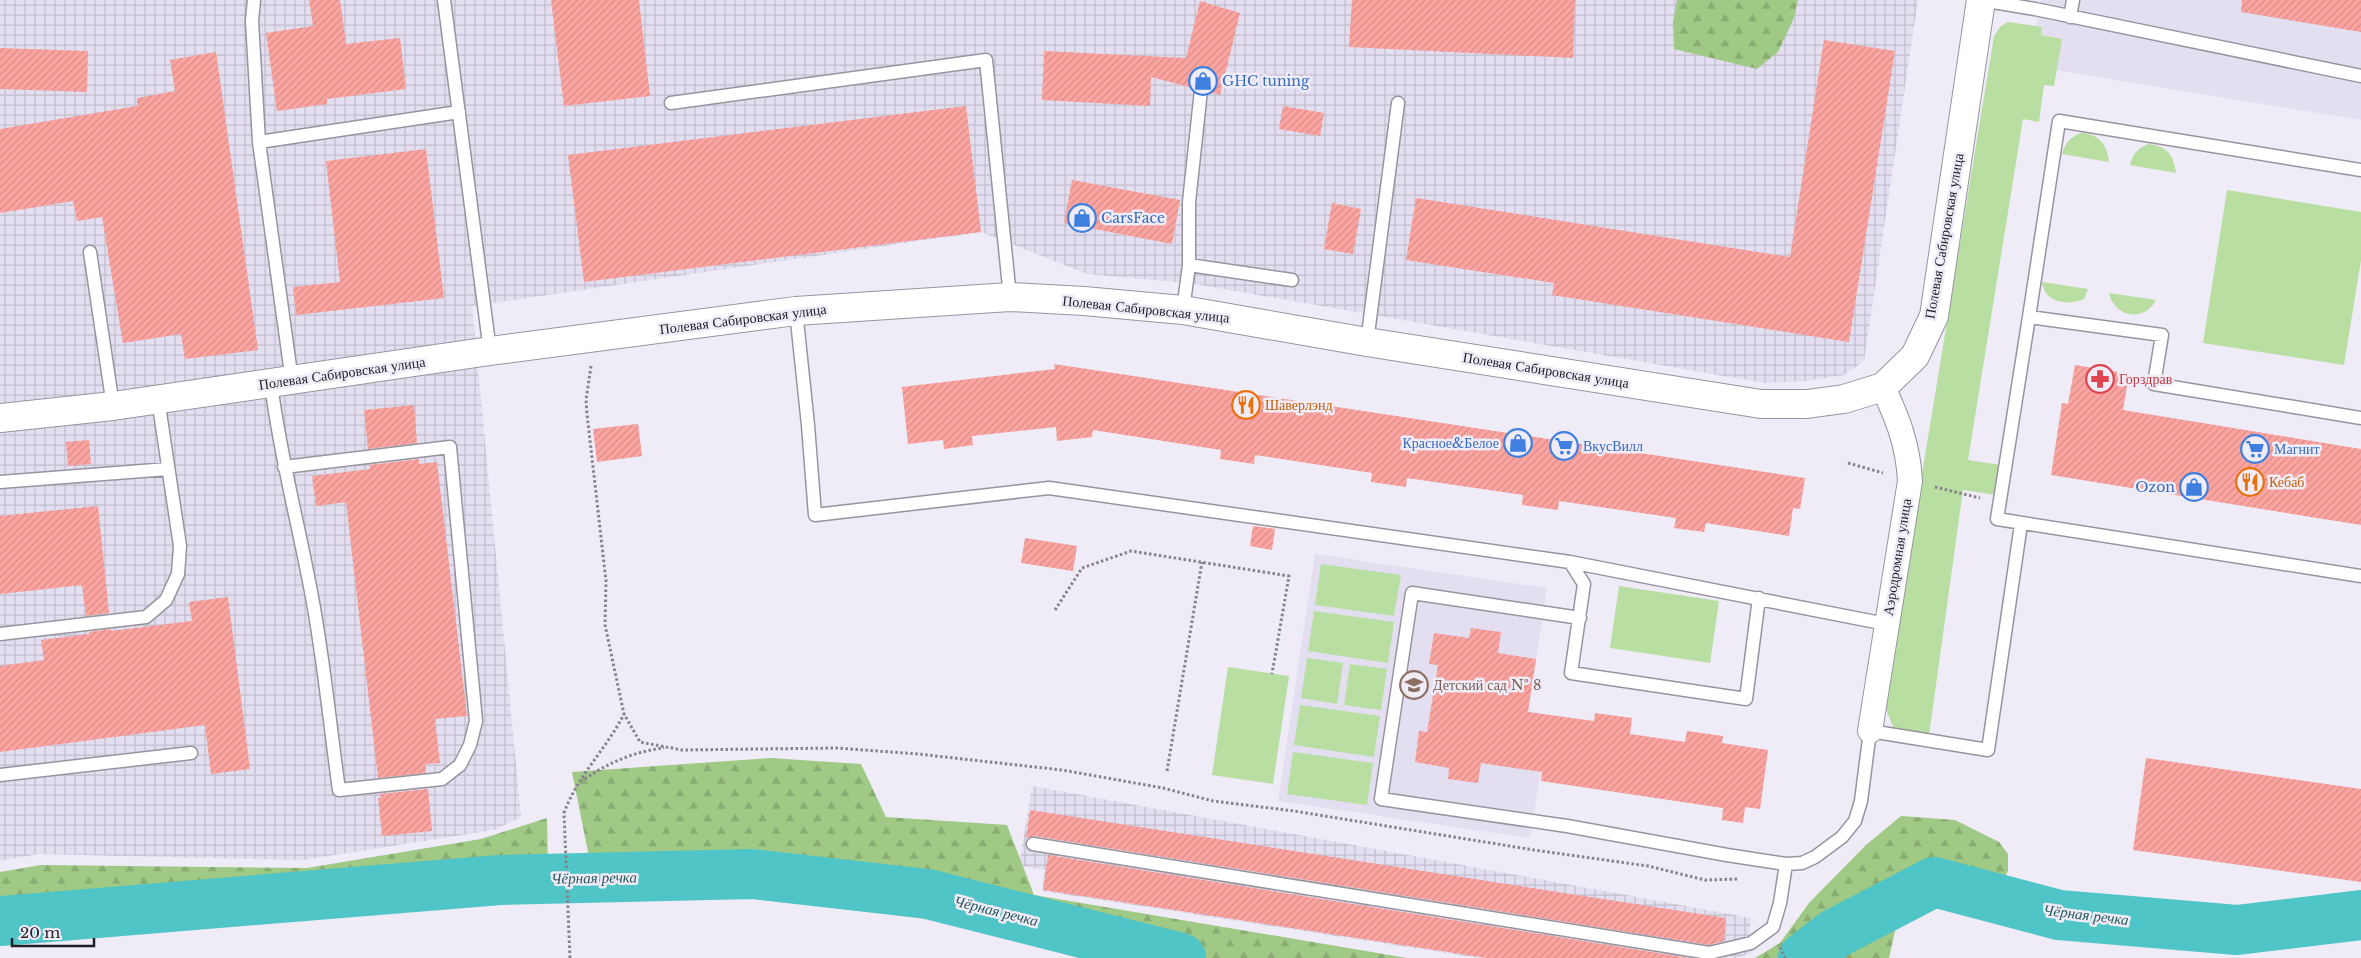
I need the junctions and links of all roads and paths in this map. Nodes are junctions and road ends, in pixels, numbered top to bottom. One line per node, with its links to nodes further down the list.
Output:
1 (254, 0): 11 (lane)
2 (444, 0): 10 (lane)
3 (1981, 0): 5 (lane); 24 (street, Полевая Сабировская улица)
4 (2073, 0): 5 (lane)
5 (2070, 17): 6 (lane)
6 (2361, 76)
7 (1201, 90): 14 (lane)
8 (671, 103): 16 (lane)
9 (1398, 104): 20 (lane)
10 (459, 112): 11 (lane); 21 (lane)
11 (259, 142): 23 (lane)
12 (2361, 170): 19 (lane)
13 (90, 252): 26 (lane)
14 (1189, 265): 15 (lane); 17 (lane)
15 (1292, 280)
16 (1010, 297): 17 (street, Полевая Сабировская улица); 18 (street, Полевая Сабировская улица)
17 (1182, 310): 20 (street, Полевая Сабировская улица)
18 (796, 312): 21 (street, Полевая Сабировская улица); 34 (lane)
19 (2029, 317): 28 (lane); 32 (lane)
20 (1367, 342): 24 (street, Полевая Сабировская улица)
21 (490, 351): 23 (street, Полевая Сабировская улица)
22 (591, 365): 42 (path)
23 (281, 382): 25 (street, Полевая Сабировская улица); 29 (lane)
24 (1883, 387): 39 (street, Аэродромная улица)
25 (158, 399): 26 (street, Полевая Сабировская улица); 30 (lane)
26 (113, 406): 27 (street, Полевая Сабировская улица)
27 (0, 418)
28 (2361, 418)
29 (284, 467): 29 (lane)
30 (168, 469): 31 (lane); 40 (lane)
31 (0, 482)
32 (2021, 524): 35 (lane); 43 (lane)
33 (1202, 562): 37 (path); 41 (path); 46 (path)
34 (1570, 562): 36 (lane); 38 (lane)
35 (2361, 576)
36 (1759, 598): 38 (lane); 39 (lane)
37 (1055, 610)
38 (1580, 618): 50 (lane)
39 (1886, 624): 43 (street, Аэродромная улица)
40 (0, 634)
41 (1272, 674)
42 (624, 714): 44 (path); 48 (path)
43 (1870, 732): 50 (lane)
44 (667, 747): 48 (path); 51 (path)
45 (191, 753): 47 (lane)
46 (1167, 771)
47 (0, 775)
48 (582, 781): 53 (path)
49 (1033, 844): 50 (lane)
50 (1786, 864)
51 (1740, 879)
52 (1779, 946): 54 (path)
53 (570, 958)
54 (1785, 958)

